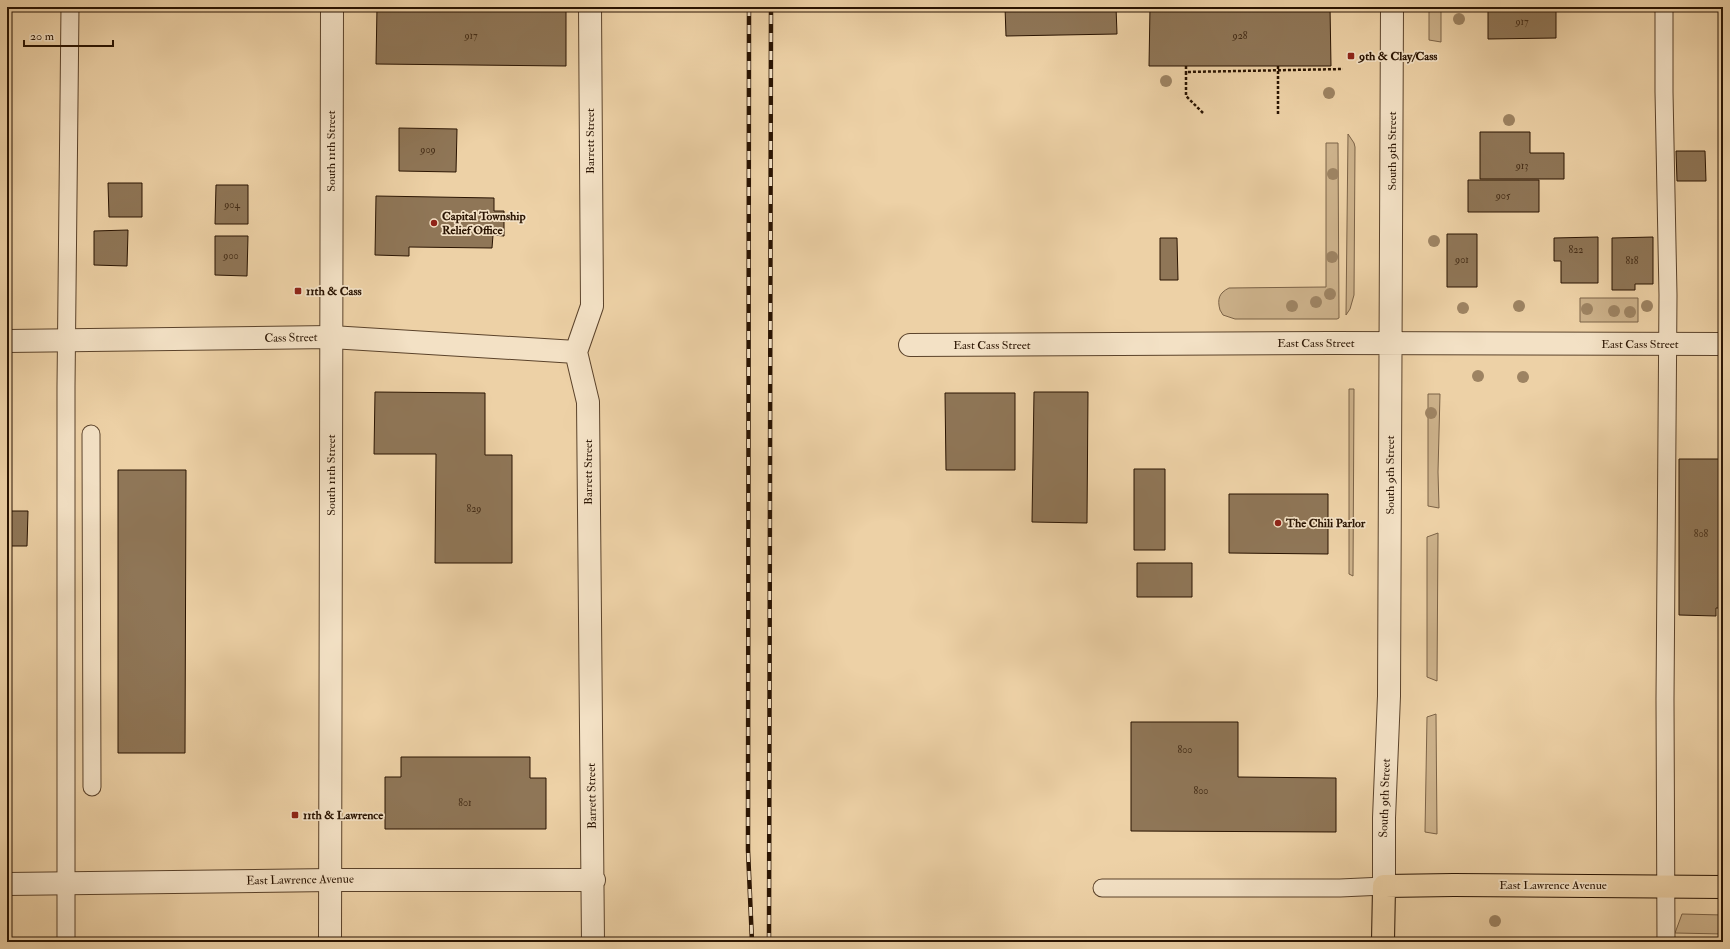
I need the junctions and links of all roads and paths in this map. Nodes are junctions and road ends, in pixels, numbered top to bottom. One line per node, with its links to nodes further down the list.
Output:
1 (70, 7): 15 (lane)
2 (332, 7): 13 (street, South 11th Street)
3 (590, 7): 20 (street, Barrett Street)
4 (1392, 7): 16 (street, South 9th Street)
5 (1664, 7): 17 (lane)
6 (1186, 66): 10 (path)
7 (1278, 66): 9 (path)
8 (1343, 69): 9 (path)
9 (1278, 70): 10 (path); 12 (path)
10 (1186, 72): 11 (path)
11 (1203, 113)
12 (1278, 114)
13 (331, 337): 15 (street, Cass Street); 20 (street, Cass Street); 23 (street, South 11th Street)
14 (7, 341): 15 (street, Cass Street)
15 (67, 341): 26 (lane)
16 (1391, 343): 17 (street, East Cass Street); 19 (street, East Cass Street); 27 (street, South 9th Street)
17 (1666, 344): 18 (street, East Cass Street); 28 (lane)
18 (1723, 344)
19 (910, 345)
20 (576, 352): 24 (street, Barrett Street)
21 (91, 434): 22 (lane)
22 (92, 787)
23 (331, 880): 24 (street, East Lawrence Avenue); 26 (street, East Lawrence Avenue); 32 (street, South 11th Street)
24 (594, 880): 33 (street, Barrett Street)
25 (7, 884): 26 (street, East Lawrence Avenue)
26 (66, 884): 31 (lane)
27 (1384, 886): 28 (main road, East Lawrence Avenue); 30 (lane); 34 (main road, South 9th Street)
28 (1666, 886): 29 (main road, East Lawrence Avenue); 35 (lane)
29 (1723, 887)
30 (1102, 888)
31 (66, 942)
32 (330, 942)
33 (593, 942)
34 (1384, 942)
35 (1666, 942)

